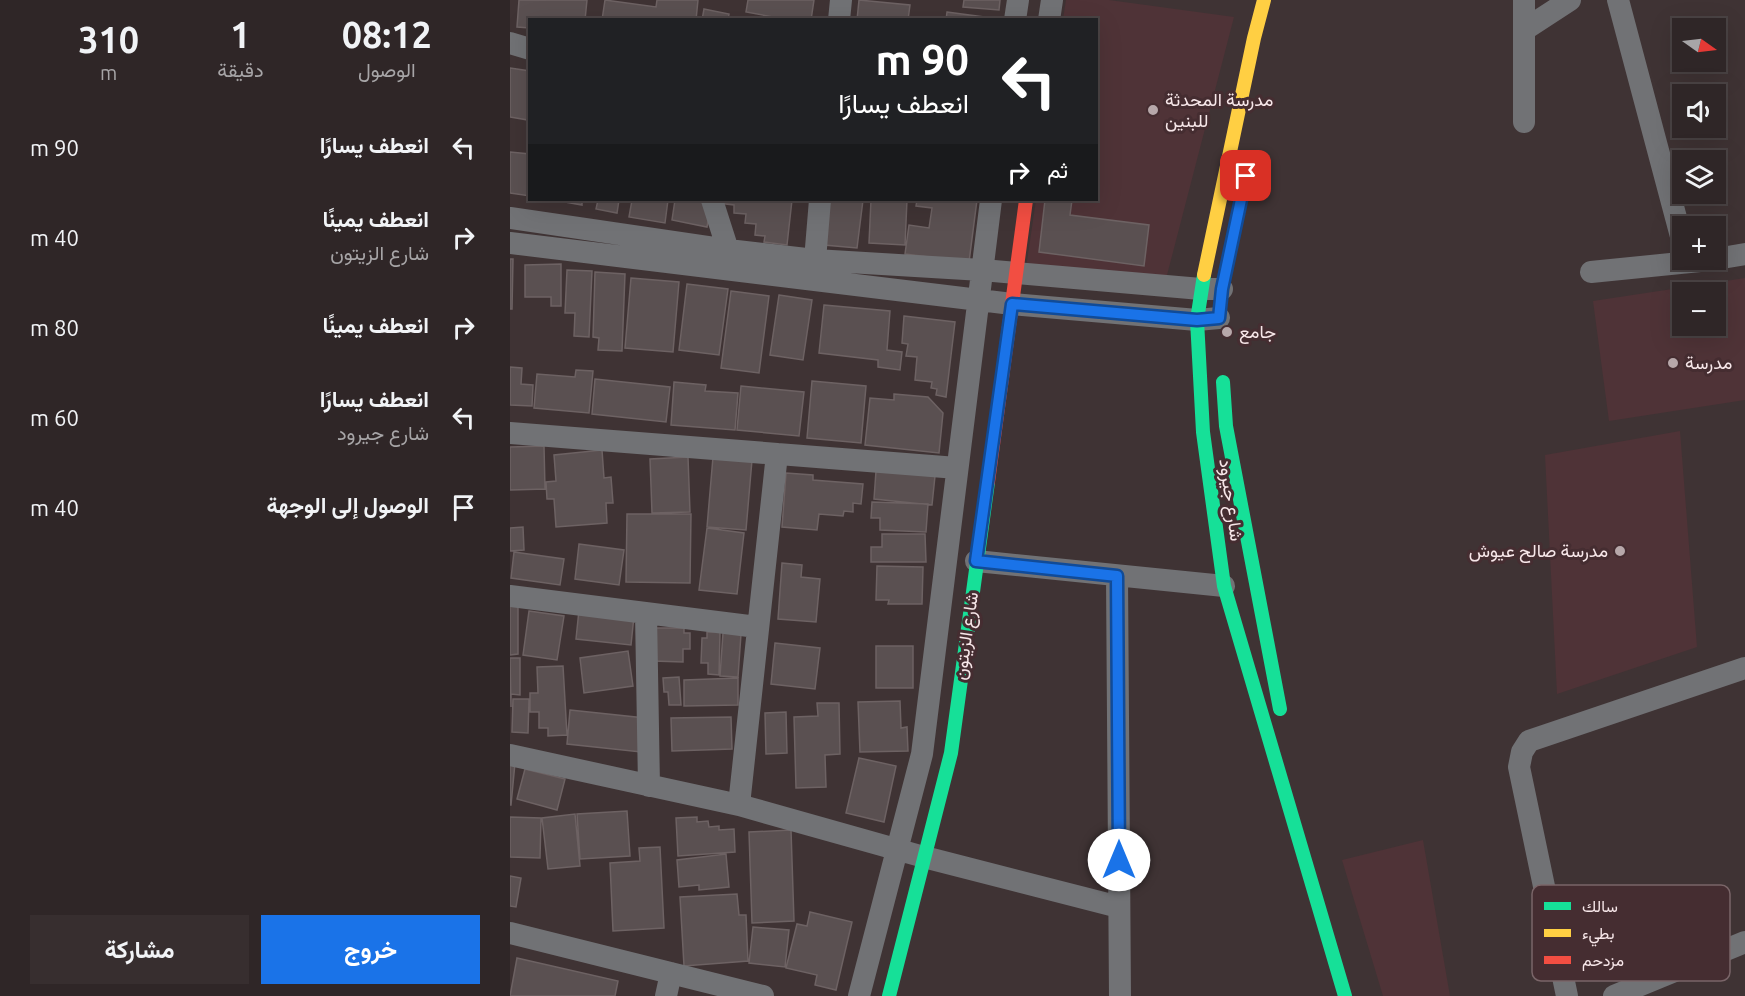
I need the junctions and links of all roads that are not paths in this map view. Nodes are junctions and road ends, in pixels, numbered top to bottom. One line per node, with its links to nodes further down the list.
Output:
1 (841, 0): 8 (street)
2 (1018, 0): 9 (street)
3 (1052, 0): 10 (street)
4 (1264, 0): 31 (main road, شارع جيرود)
5 (1524, 0): 11 (street)
6 (1570, 0): 11 (street)
7 (1618, 0): 19 (street)
8 (839, 18)
9 (1016, 18)
10 (1049, 18)
11 (1524, 30): 14 (street)
12 (510, 43): 13 (street)
13 (528, 48)
14 (1524, 122)
15 (712, 201): 22 (street)
16 (820, 201): 25 (street)
17 (991, 201): 27 (street, شارع الزيتون)
18 (1026, 201): 29 (main road, شارع الزيتون)
19 (1680, 216)
20 (510, 218): 22 (street)
21 (510, 243): 30 (street)
22 (728, 250): 25 (street)
23 (1745, 254): 24 (street)
24 (1726, 257)
25 (815, 260): 27 (street)
26 (1672, 260): 28 (street)
27 (982, 270): 29 (street); 30 (street, شارع الزيتون)
28 (1591, 272)
29 (1016, 274): 31 (street); 32 (main road, شارع الزيتون)
30 (978, 300): 32 (street); 36 (street, شارع الزيتون)
31 (1216, 303): 32 (street); 39 (main road, شارع جيرود)
32 (1012, 304): 37 (main road, شارع الزيتون)
33 (1222, 372): 44 (main road, شارع جيرود)
34 (510, 433): 35 (street)
35 (777, 454): 36 (street); 42 (street)
36 (957, 468): 48 (street, شارع الزيتون)
37 (976, 561): 38 (street); 49 (main road, شارع الزيتون)
38 (1117, 576): 39 (street); 51 (street)
39 (1224, 586): 63 (main road, شارع جيرود)
40 (510, 596): 41 (street)
41 (646, 613): 42 (street); 46 (street)
42 (757, 627): 47 (street)
43 (1745, 668): 50 (street)
44 (1283, 723)
45 (510, 755): 46 (street)
46 (649, 786): 47 (street)
47 (739, 805): 48 (street)
48 (897, 850): 49 (street); 60 (street, شارع الزيتون)
49 (924, 857): 51 (street); 61 (main road, شارع الزيتون)
50 (1544, 885)
51 (1119, 907): 62 (street)
52 (510, 933): 55 (street)
53 (1745, 942): 54 (street)
54 (1730, 948)
55 (671, 973): 58 (street); 59 (street)
56 (1564, 981): 64 (street)
57 (1650, 981): 65 (street)
58 (666, 996)
59 (763, 996)
60 (859, 996)
61 (889, 996)
62 (1120, 996)
63 (1345, 996)
64 (1567, 996)
65 (1614, 996)

